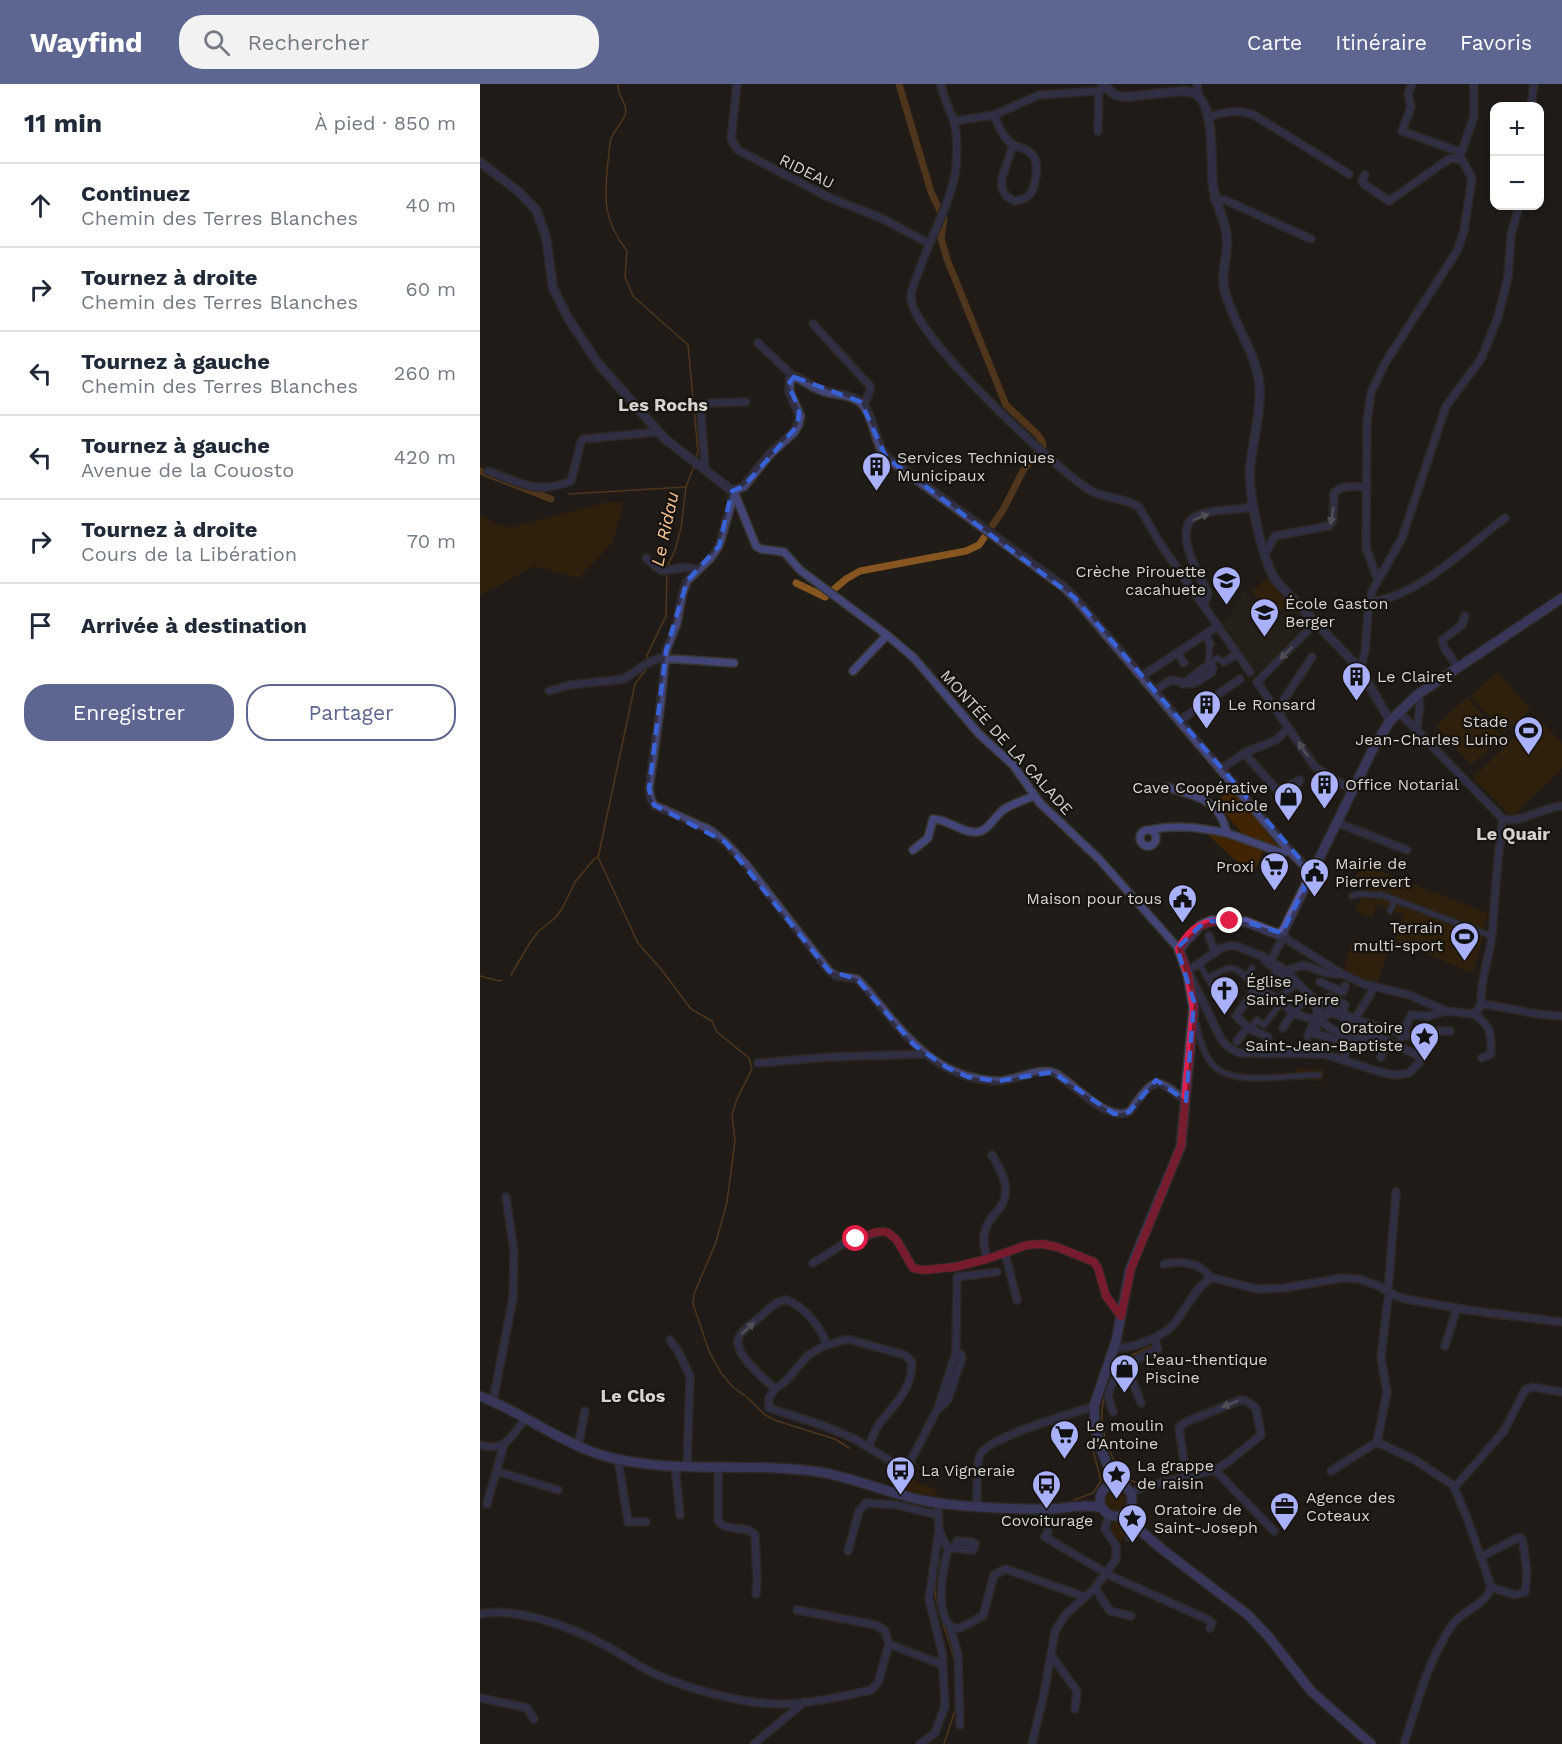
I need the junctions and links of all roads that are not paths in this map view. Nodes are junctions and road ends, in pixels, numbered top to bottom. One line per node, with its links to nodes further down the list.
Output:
1 (737, 84): 25 (street, RIDEAU)
2 (941, 84): 12 (street)
3 (1197, 84): 8 (street)
4 (1412, 84): 15 (street)
5 (1474, 84): 15 (street)
6 (1534, 84): 9 (street)
7 (1102, 87): 8 (street); 10 (street); 13 (street)
8 (1198, 96): 11 (street)
9 (1532, 102)
10 (994, 115): 12 (street); 14 (street)
11 (1208, 117): 18 (street); 20 (street)
12 (954, 121): 25 (street)
13 (1098, 131)
14 (1013, 145): 14 (street)
15 (1460, 152): 16 (street)
16 (1461, 160): 19 (street); 34 (street)
17 (480, 162): 31 (street)
18 (1349, 174)
19 (1365, 175)
20 (1214, 200): 21 (street); 24 (street)
21 (1219, 210): 23 (street); 36 (street)
22 (1518, 210): 41 (street)
23 (1275, 228)
24 (1311, 239)
25 (928, 243): 44 (street)
26 (813, 324): 30 (street)
27 (758, 343): 28 (street)
28 (794, 377): 30 (street); 35 (street)
29 (746, 402): 32 (street)
30 (864, 405): 63 (street)
31 (658, 432): 32 (street); 33 (street)
32 (699, 464): 35 (street)
33 (488, 471)
34 (1367, 487): 38 (street, one-way to 38); 41 (street)
35 (733, 492): 40 (street); 48 (street, MONTÉE DE LA CALADE)
36 (1253, 507): 38 (street); 44 (street, one-way to 36)
37 (1505, 518): 43 (street)
38 (1265, 554): 46 (street)
39 (646, 558): 40 (street)
40 (698, 570): 53 (street)
41 (1378, 580): 43 (street)
42 (1562, 598): 59 (main road)
43 (1369, 602): 60 (street)
44 (1204, 606): 47 (street)
45 (1465, 616): 59 (street)
46 (1315, 623): 60 (street); 65 (street, one-way to 65)
47 (1218, 626): 49 (street); 52 (street)
48 (887, 634): 61 (street); 80 (street, MONTÉE DE LA CALADE)
49 (1205, 634): 50 (street); 51 (street)
50 (1210, 644): 58 (street)
51 (1177, 652): 57 (street); 63 (street)
52 (1237, 654): 55 (street); 62 (street)
53 (664, 657): 56 (street); 66 (street); 137 (street)
54 (1312, 657): 70 (street)
55 (1224, 662): 58 (street)
56 (734, 663)
57 (1184, 663)
58 (1209, 664): 67 (street)
59 (1458, 668): 68 (main road)
60 (1360, 669): 72 (street)
61 (853, 670)
62 (1250, 672): 65 (street)
63 (1142, 676): 67 (street)
64 (1241, 678): 71 (street)
65 (1257, 682): 70 (street)
66 (549, 691)
67 (1154, 691): 71 (street)
68 (1417, 695): 69 (main road); 74 (street)
69 (1399, 712): 72 (main road); 74 (street)
70 (1280, 715): 73 (street)
71 (1179, 721): 76 (street)
72 (1390, 721): 78 (main road)
73 (1289, 728): 75 (street); 78 (street, one-way to 73)
74 (1417, 730): 82 (street)
75 (1244, 753): 76 (street); 79 (street)
76 (1220, 770): 88 (street)
77 (1167, 787): 85 (street)
78 (1353, 790): 83 (main road)
79 (1278, 791)
80 (1034, 796): 86 (street); 96 (street, MONTÉE DE LA CALADE)
81 (1562, 807): 82 (street)
82 (1503, 819): 95 (street)
83 (1338, 823): 87 (street); 89 (main road)
84 (1150, 830): 85 (street)
85 (1227, 833): 88 (street)
86 (913, 850)
87 (1407, 850)
88 (1290, 851): 89 (street)
89 (1312, 873): 93 (main road)
90 (1352, 896): 91 (street)
91 (1395, 899): 92 (street); 95 (street)
92 (1390, 911)
93 (1282, 935): 96 (main road); 99 (street); 104 (street)
94 (1209, 936): 97 (street)
95 (1492, 936): 117 (street)
96 (1179, 949): 103 (main road)
97 (1215, 952): 98 (street); 103 (street)
98 (1262, 956): 99 (street); 102 (street)
99 (1271, 961): 102 (street)
100 (1200, 967): 105 (street)
101 (1252, 968): 106 (street)
102 (1280, 969): 104 (street); 107 (street); 112 (street)
103 (1190, 970): 124 (main road); 140 (street)
104 (1342, 975): 109 (street)
105 (1208, 978): 106 (street); 113 (street)
106 (1246, 978): 112 (street)
107 (1295, 980): 114 (street); 116 (street)
108 (1320, 982): 111 (street)
109 (1348, 982): 110 (street); 111 (street)
110 (1373, 986): 120 (street); 126 (street)
111 (1332, 988): 115 (street)
112 (1258, 989): 116 (street); 128 (street)
113 (1229, 996)
114 (1310, 996): 118 (street); 119 (street); 121 (street)
115 (1329, 997): 118 (street); 122 (street)
116 (1280, 1000): 121 (street); 128 (street)
117 (1481, 1004): 123 (street); 125 (street)
118 (1325, 1005): 122 (street)
119 (1317, 1011): 127 (street); 134 (street)
120 (1446, 1011): 123 (street); 132 (street)
121 (1293, 1013): 127 (street); 129 (street)
122 (1342, 1013): 126 (street)
123 (1474, 1014): 139 (street)
124 (1194, 1016): 142 (street); 143 (main road)
125 (1562, 1016)
126 (1354, 1019): 132 (street); 134 (street)
127 (1317, 1020): 131 (street); 134 (street); 134 (street)
128 (1249, 1028): 133 (street); 136 (street)
129 (1283, 1028)
130 (1450, 1031): 132 (street)
131 (1308, 1036)
132 (1402, 1036)
133 (1268, 1037)
134 (1348, 1037): 135 (street); 140 (street)
135 (1387, 1040): 138 (street); 140 (street)
136 (1237, 1041)
137 (925, 1054): 141 (street); 143 (street)
138 (1381, 1057)
139 (1482, 1058)
140 (1344, 1059)
141 (758, 1063)
142 (1319, 1075)
143 (1186, 1101): 156 (main road)
144 (992, 1155): 148 (street)
145 (1396, 1192): 153 (street)
146 (506, 1197): 167 (street)
147 (1005, 1253): 148 (street); 154 (street); 156 (street)
148 (987, 1259): 149 (street)
149 (813, 1263)
150 (1164, 1264): 152 (street)
151 (997, 1272): 185 (street)
152 (1210, 1278): 153 (street); 158 (street)
153 (1389, 1292): 155 (street); 173 (street)
154 (1017, 1300)
155 (1457, 1308): 157 (street); 161 (street)
156 (1121, 1316): 162 (main road)
157 (1562, 1322)
158 (1154, 1338): 162 (street); 163 (street)
159 (670, 1340): 181 (street)
160 (827, 1345): 164 (street); 164 (street, one-way to 160); 177 (street)
161 (1444, 1346)
162 (1114, 1347): 169 (main road)
163 (1126, 1364): 168 (street); 171 (street)
164 (775, 1389): 177 (street)
165 (1562, 1392): 189 (street)
166 (480, 1396): 167 (main road)
167 (493, 1401): 172 (main road)
168 (1141, 1403)
169 (1094, 1406): 178 (main road); 196 (street)
170 (585, 1411): 176 (street)
171 (1113, 1412)
172 (526, 1418): 174 (street); 176 (main road)
173 (1377, 1442): 186 (street); 189 (street)
174 (504, 1444): 175 (street); 184 (street)
175 (480, 1446)
176 (578, 1446): 179 (main road)
177 (869, 1446): 185 (street)
178 (1103, 1458): 188 (main road); 191 (main road)
179 (618, 1459): 180 (main road); 203 (street)
180 (675, 1465): 181 (main road); 200 (street)
181 (687, 1465): 182 (main road)
182 (718, 1466): 192 (main road); 214 (street)
183 (1215, 1470): 187 (street); 187 (street, one-way to 187); 206 (street)
184 (496, 1471): 190 (street); 195 (street)
185 (907, 1471): 192 (street)
186 (1331, 1471)
187 (1186, 1476): 193 (street)
188 (1118, 1485): 191 (main road); 193 (main road)
189 (1455, 1487): 210 (street)
190 (558, 1490)
191 (1104, 1491): 198 (main road); 199 (main road)
192 (894, 1493): 194 (main road)
193 (1130, 1493): 197 (main road)
194 (938, 1503): 196 (main road); 201 (street)
195 (487, 1504)
196 (977, 1506): 198 (main road)
197 (1130, 1506): 202 (main road); 204 (main road)
198 (1068, 1508): 199 (main road)
199 (1101, 1508): 202 (main road)
200 (680, 1515)
201 (938, 1515): 205 (street); 209 (street)
202 (1114, 1515): 204 (main road); 211 (street)
203 (646, 1522)
204 (1138, 1527): 208 (street); 229 (main road)
205 (939, 1530): 219 (street); 223 (street)
206 (1274, 1531)
207 (1048, 1532): 211 (street)
208 (1129, 1537)
209 (848, 1551)
210 (1481, 1557): 212 (street); 212 (street)
211 (1107, 1573): 213 (street); 220 (street)
212 (1491, 1587): 235 (street)
213 (1095, 1588): 215 (street); 218 (street)
214 (756, 1594)
215 (1085, 1597): 219 (street); 222 (street)
216 (797, 1610): 221 (street)
217 (480, 1614): 225 (street)
218 (1131, 1616)
219 (950, 1626): 228 (street)
220 (1210, 1628)
221 (889, 1644): 223 (street); 225 (street)
222 (1051, 1655): 226 (street); 232 (street)
223 (943, 1665): 231 (street)
224 (481, 1697): 227 (street)
225 (804, 1702): 230 (street)
226 (1075, 1709)
227 (534, 1719)
228 (960, 1725)
229 (1359, 1734): 233 (street); 234 (main road)
230 (754, 1744)
231 (920, 1744)
232 (1032, 1744)
233 (1364, 1744)
234 (1371, 1744)
235 (1404, 1744)

